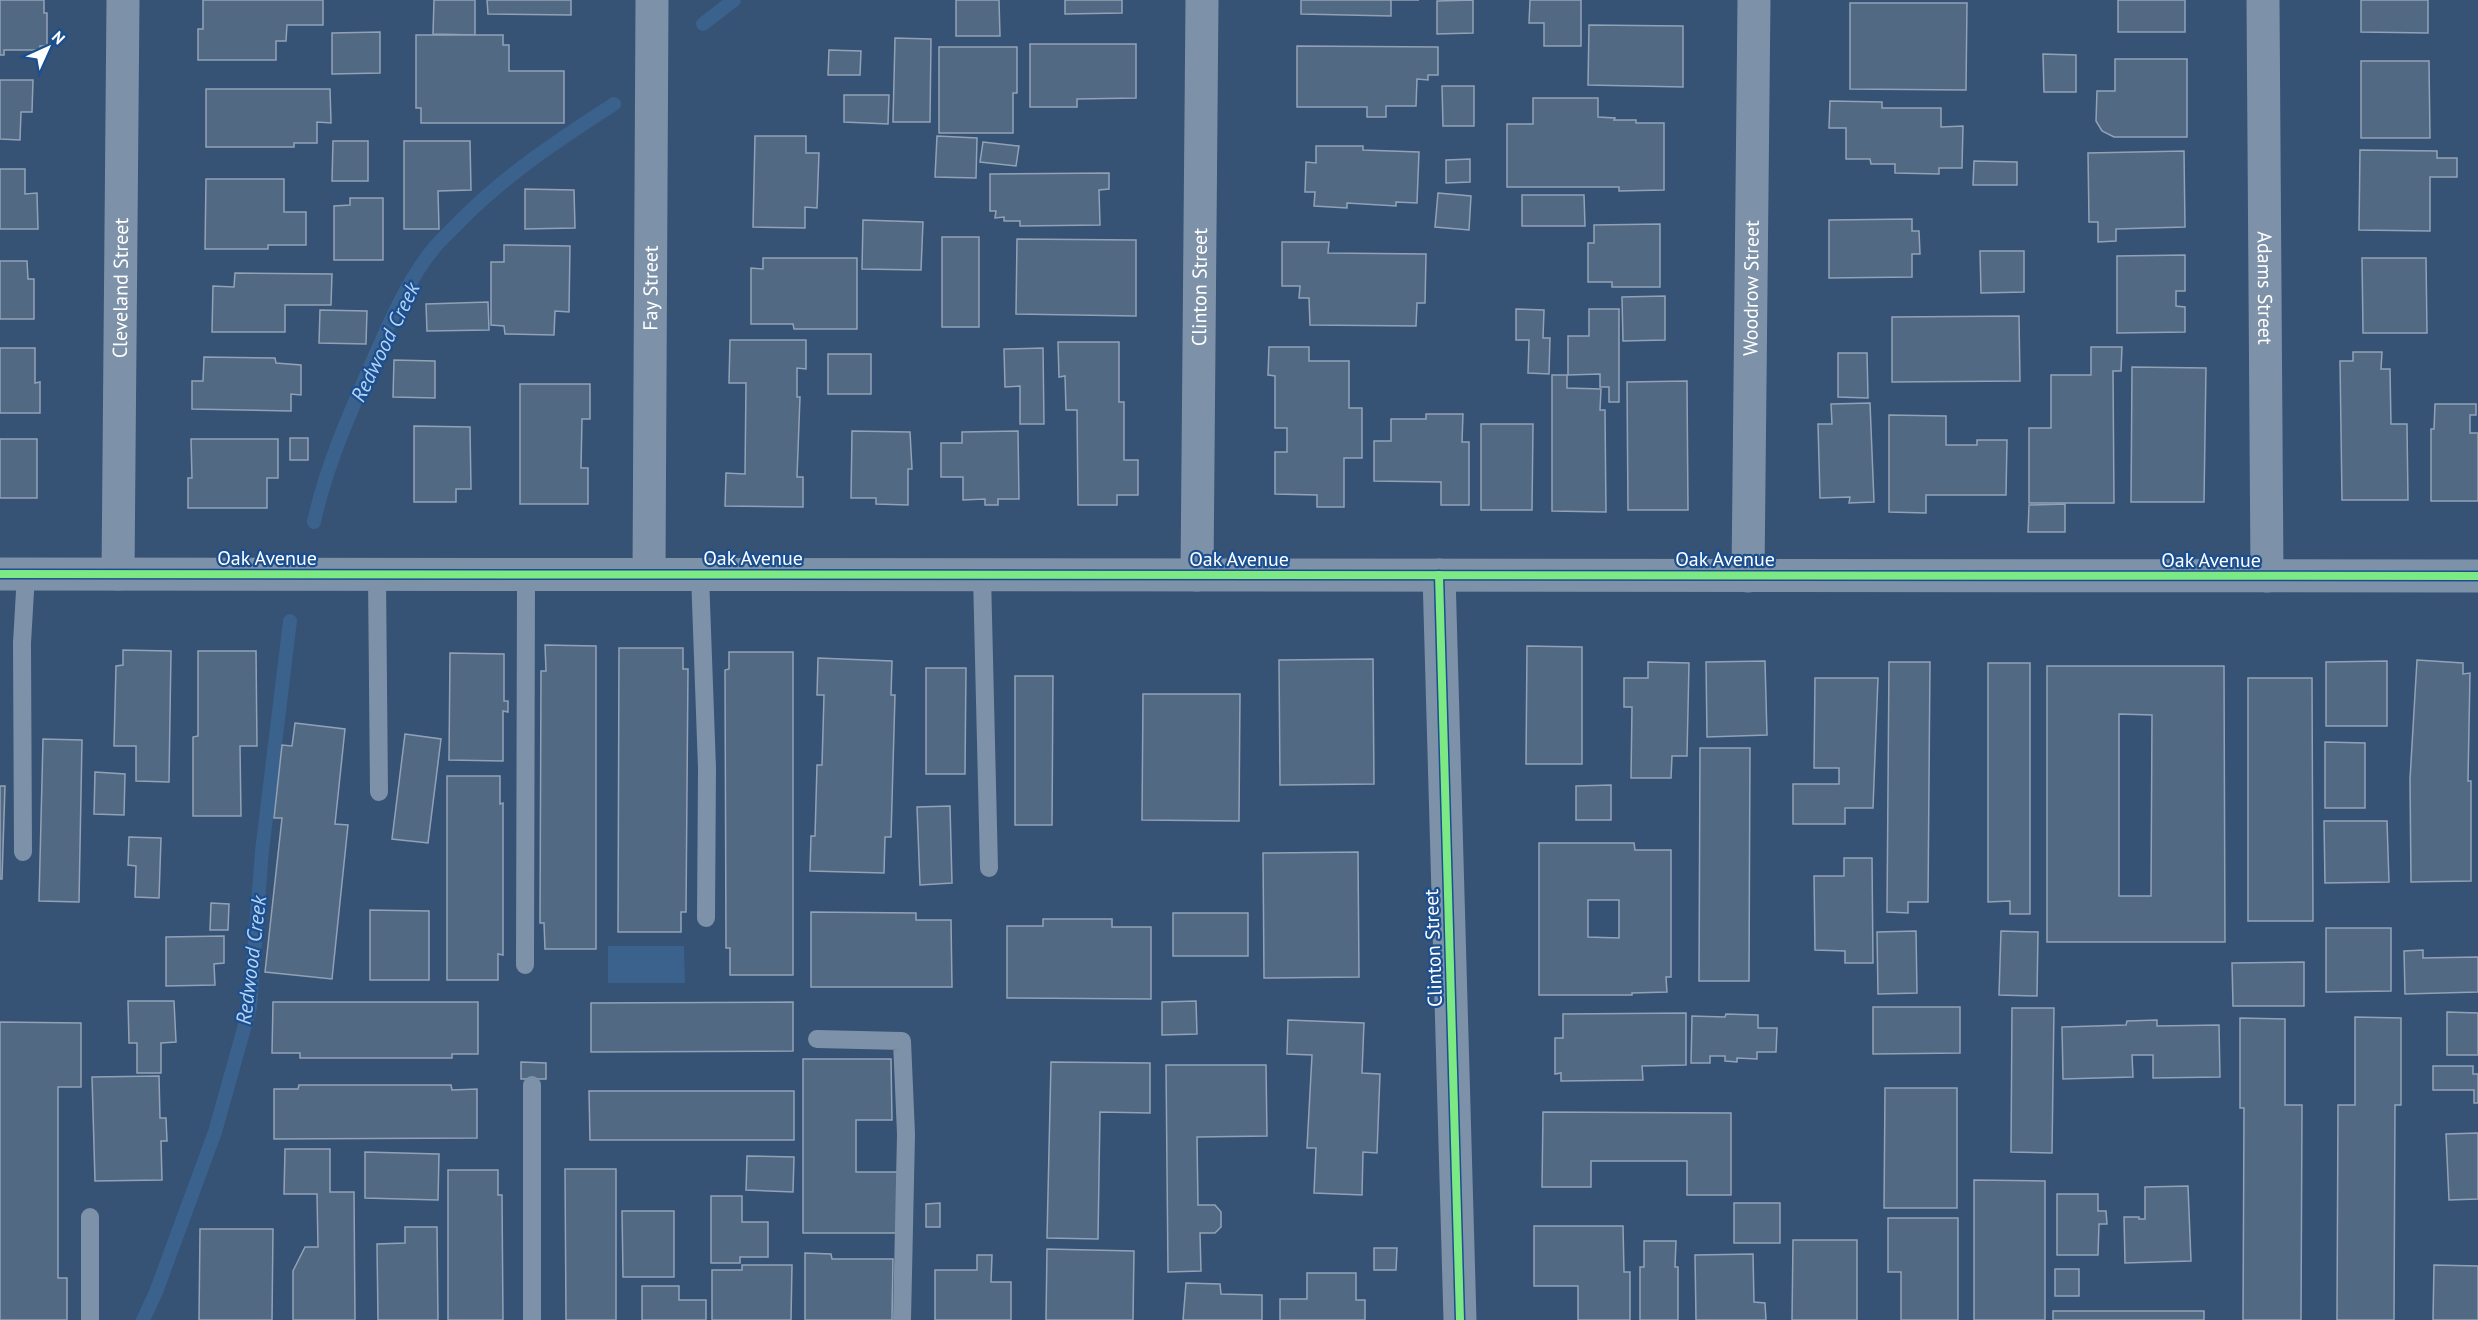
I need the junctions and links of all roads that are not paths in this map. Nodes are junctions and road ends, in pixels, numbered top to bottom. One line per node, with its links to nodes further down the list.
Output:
1 (123, 0): 7 (street, Cleveland Street)
2 (652, 0): 8 (street, Fay Street)
3 (1202, 0): 11 (street, Clinton Street)
4 (1754, 0): 15 (street, Woodrow Street)
5 (2263, 0): 16 (street, Adams Street)
6 (13, 574): 7 (street, Oak Avenue); 19 (lane)
7 (118, 574): 13 (street, Oak Avenue)
8 (649, 574): 9 (street, Oak Avenue); 14 (street, Oak Avenue)
9 (700, 574): 10 (street, Oak Avenue); 21 (lane)
10 (982, 575): 11 (street, Oak Avenue); 20 (lane)
11 (1197, 575): 12 (street, Oak Avenue)
12 (1439, 575): 15 (street, Oak Avenue); 29 (street, Clinton Street)
13 (377, 576): 14 (street, Oak Avenue); 18 (lane)
14 (526, 576): 22 (lane)
15 (1748, 576): 16 (street, Oak Avenue)
16 (2267, 576): 17 (street, Oak Avenue)
17 (2478, 576)
18 (379, 792)
19 (23, 852)
20 (989, 868)
21 (706, 918)
22 (525, 965)
23 (817, 1039): 28 (lane)
24 (532, 1084): 27 (lane)
25 (90, 1217): 26 (lane)
26 (90, 1320)
27 (532, 1320)
28 (902, 1320)
29 (1460, 1320)

